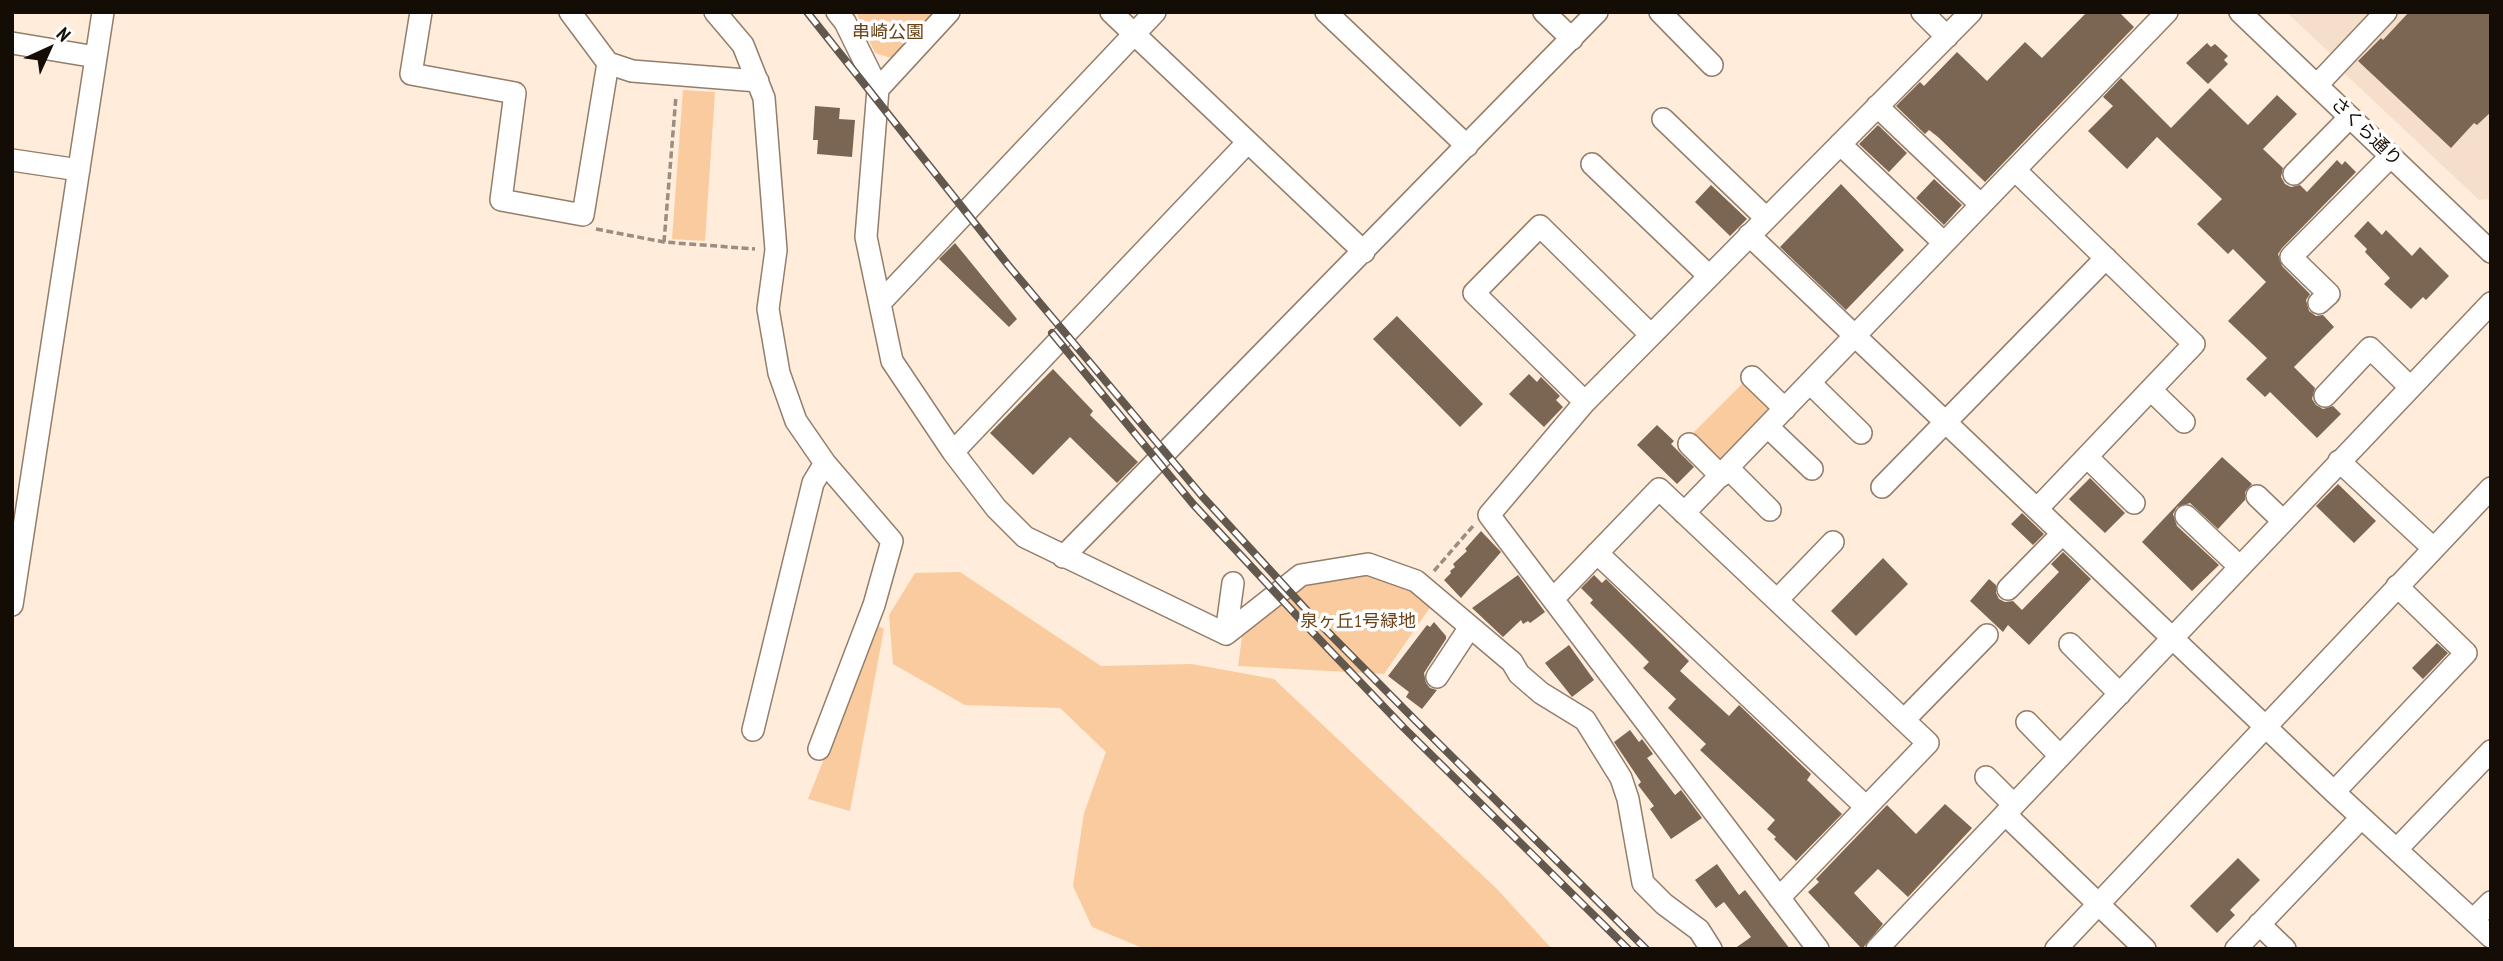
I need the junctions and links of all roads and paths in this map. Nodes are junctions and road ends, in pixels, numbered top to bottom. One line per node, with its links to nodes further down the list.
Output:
1 (103, 12): 22 (street)
2 (421, 12): 42 (street)
3 (570, 12): 23 (street)
4 (715, 12): 26 (street)
5 (837, 12): 28 (street)
6 (949, 12): 28 (street)
7 (1111, 12): 18 (street)
8 (1156, 12): 18 (street)
9 (1326, 12): 34 (street)
10 (1544, 12): 20 (street)
11 (1597, 12): 20 (street)
12 (1660, 12): 24 (street)
13 (1922, 12): 19 (street)
14 (1971, 12): 19 (street)
15 (2167, 12): 39 (street)
16 (2240, 12): 27 (street, さくら通り)
17 (2386, 12): 27 (street)
18 (1135, 34): 32 (street); 52 (street)
19 (1947, 37): 29 (street)
20 (1572, 39): 34 (street)
21 (12, 43): 22 (street)
22 (96, 57): 38 (street)
23 (608, 63): 25 (street); 42 (street)
24 (1712, 65)
25 (677, 76): 26 (street); 45 (path)
26 (758, 81): 47 (street)
27 (2317, 85): 30 (street, さくら通り)
28 (878, 89): 52 (street)
29 (1877, 106): 33 (street); 41 (street)
30 (2350, 117): 35 (street, さくら通り); 40 (street)
31 (1663, 119): 43 (street)
32 (1248, 142): 48 (street); 69 (street)
33 (1840, 144): 43 (street); 46 (street)
34 (1467, 146): 48 (street)
35 (2391, 156): 49 (street, さくら通り); 53 (street)
36 (12, 160): 38 (street)
37 (1592, 164): 51 (street)
38 (79, 170): 97 (street)
39 (2015, 170): 41 (street); 50 (street)
40 (2294, 174)
41 (1981, 205): 46 (street)
42 (583, 215): 45 (path)
43 (1766, 218): 44 (street)
44 (1749, 235): 51 (street); 56 (street)
45 (663, 242): 47 (path)
46 (1944, 243): 56 (street)
47 (776, 250): 72 (street)
48 (1364, 252): 89 (street)
49 (2491, 252)
50 (2106, 258): 60 (street); 65 (street)
51 (1709, 276): 55 (street)
52 (880, 303): 69 (street)
53 (2319, 303)
54 (2491, 303): 59 (street)
55 (1651, 334): 62 (street); 62 (street)
56 (1855, 336): 58 (street); 65 (street)
57 (1752, 377): 63 (street)
58 (1810, 383): 63 (street); 67 (street)
59 (2410, 387): 61 (street); 71 (street)
60 (2151, 390): 64 (street); 70 (street)
61 (2325, 396)
62 (1585, 402): 95 (street)
63 (1785, 409): 66 (street)
64 (2184, 422)
65 (1945, 423): 75 (street); 79 (street)
66 (1768, 426): 73 (street); 74 (street)
67 (1861, 433)
68 (1689, 444): 74 (street)
69 (953, 452): 89 (street)
70 (2087, 457): 78 (street); 79 (street)
71 (2339, 461): 84 (street); 87 (street)
72 (825, 463): 108 (street); 109 (street)
73 (1812, 469)
74 (1724, 472): 80 (street); 81 (street)
75 (1882, 487)
76 (2491, 488): 87 (street)
77 (2257, 496): 84 (street)
78 (2134, 503)
79 (2037, 509): 85 (street)
80 (1770, 510)
81 (1684, 513): 88 (street); 96 (street)
82 (1481, 516): 92 (path)
83 (2186, 516): 90 (street)
84 (2283, 521): 90 (street)
85 (2062, 534): 94 (street); 101 (street)
86 (1833, 542): 96 (street)
87 (2433, 548): 93 (street)
88 (1597, 553): 95 (street); 114 (street)
89 (1063, 557): 99 (street)
90 (2240, 567): 101 (street)
91 (1233, 583): 99 (street)
92 (1422, 586): 98 (street); 99 (street)
93 (2397, 586): 107 (street); 113 (street)
94 (2008, 589)
95 (1553, 599): 118 (street)
96 (1777, 600): 105 (street)
97 (12, 605)
98 (1470, 627): 103 (street); 124 (street)
99 (1226, 634)
100 (1987, 635): 105 (street)
101 (2173, 639): 104 (street); 107 (street)
102 (2070, 644): 104 (street)
103 (1437, 677)
104 (2120, 694): 111 (street)
105 (1904, 720): 114 (street)
106 (2027, 722): 111 (street)
107 (2267, 728): 113 (street); 120 (street)
108 (753, 730)
109 (819, 749)
110 (2491, 751): 117 (street)
111 (2060, 756): 115 (street)
112 (1986, 777): 115 (street)
113 (2334, 792): 116 (street)
114 (1866, 807): 118 (street)
115 (2009, 810): 120 (street); 126 (street)
116 (2361, 818): 117 (street); 122 (street)
117 (2397, 849): 121 (street)
118 (1779, 898): 125 (street)
119 (2491, 902): 121 (street)
120 (2099, 904): 127 (street); 128 (street)
121 (2473, 920): 123 (street)
122 (2259, 924): 129 (street); 130 (street)
123 (2491, 937)
124 (1711, 949)
125 (1818, 949)
126 (1877, 949)
127 (2056, 949)
128 (2145, 949)
129 (2236, 949)
130 (2285, 949)

